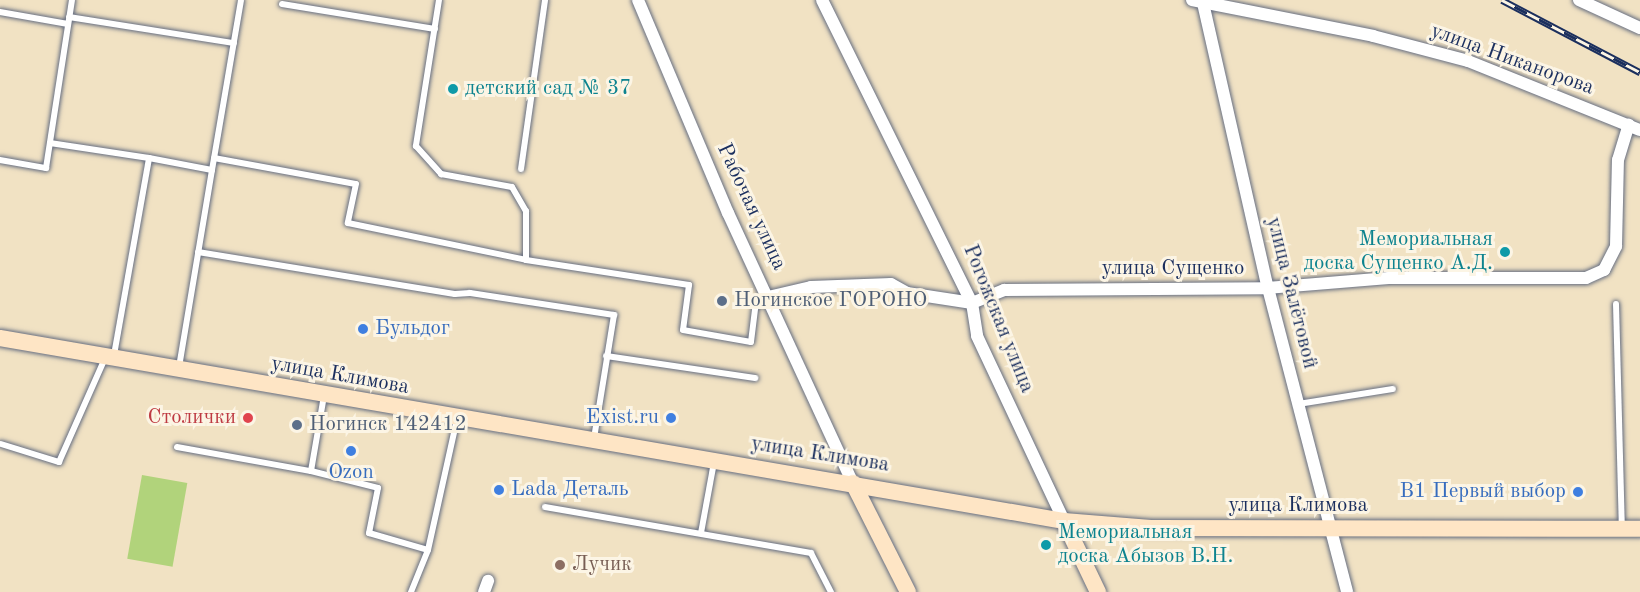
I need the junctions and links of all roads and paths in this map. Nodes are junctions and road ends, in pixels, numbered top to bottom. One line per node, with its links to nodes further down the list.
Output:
1 (72, 0): 11 (lane)
2 (241, 0): 15 (lane)
3 (440, 0): 14 (lane)
4 (545, 0): 22 (lane)
5 (638, 0): 26 (street, Рабочая улица)
6 (822, 0): 27 (street, Рогожская улица)
7 (1579, 0): 13 (street)
8 (1197, 1): 16 (street, улица Никанорова); 25 (street, улица Залётовой)
9 (282, 4): 14 (lane)
10 (0, 12): 12 (lane)
11 (69, 17): 12 (lane); 15 (lane)
12 (68, 24): 17 (lane)
13 (1640, 28)
14 (435, 29): 24 (lane)
15 (234, 44): 19 (lane)
16 (1634, 127): 25 (street, улица Сущенко)
17 (50, 143): 18 (lane); 20 (lane)
18 (149, 158): 21 (lane); 31 (lane)
19 (214, 158): 21 (lane); 24 (lane)
20 (0, 160)
21 (212, 170): 23 (lane)
22 (520, 170)
23 (198, 252): 30 (lane); 32 (lane)
24 (526, 260): 26 (lane)
25 (1268, 288): 27 (street, улица Сущенко); 36 (street, улица Залётовой)
26 (768, 297): 27 (street); 43 (street, Рабочая улица)
27 (972, 303): 45 (street, Рогожская улица)
28 (1617, 304): 47 (lane)
29 (0, 338): 31 (main road, улица Климова)
30 (606, 356): 33 (lane); 38 (lane)
31 (109, 358): 32 (main road, улица Климова); 39 (lane)
32 (178, 371): 35 (main road, улица Климова)
33 (755, 378)
34 (1394, 389): 36 (lane)
35 (324, 396): 37 (main road, улица Климова); 42 (lane)
36 (1298, 404): 46 (street, улица Залётовой)
37 (457, 419): 38 (main road, улица Климова); 50 (lane)
38 (593, 442): 41 (main road, улица Климова)
39 (1, 444)
40 (177, 447): 42 (lane)
41 (714, 461): 43 (main road, улица Климова); 49 (lane)
42 (310, 471): 50 (lane)
43 (853, 483): 45 (main road, улица Климова); 53 (main road, Рабочая улица)
44 (545, 507): 49 (lane)
45 (1064, 521): 46 (main road, улица Климова); 54 (main road, Рогожская улица)
46 (1331, 528): 47 (main road, улица Климова); 55 (street, улица Залётовой)
47 (1622, 529): 48 (main road, улица Климова)
48 (1640, 529)
49 (701, 533): 52 (lane)
50 (428, 550): 51 (lane)
51 (411, 592)
52 (831, 592)
53 (908, 592)
54 (1098, 592)
55 (1347, 592)

